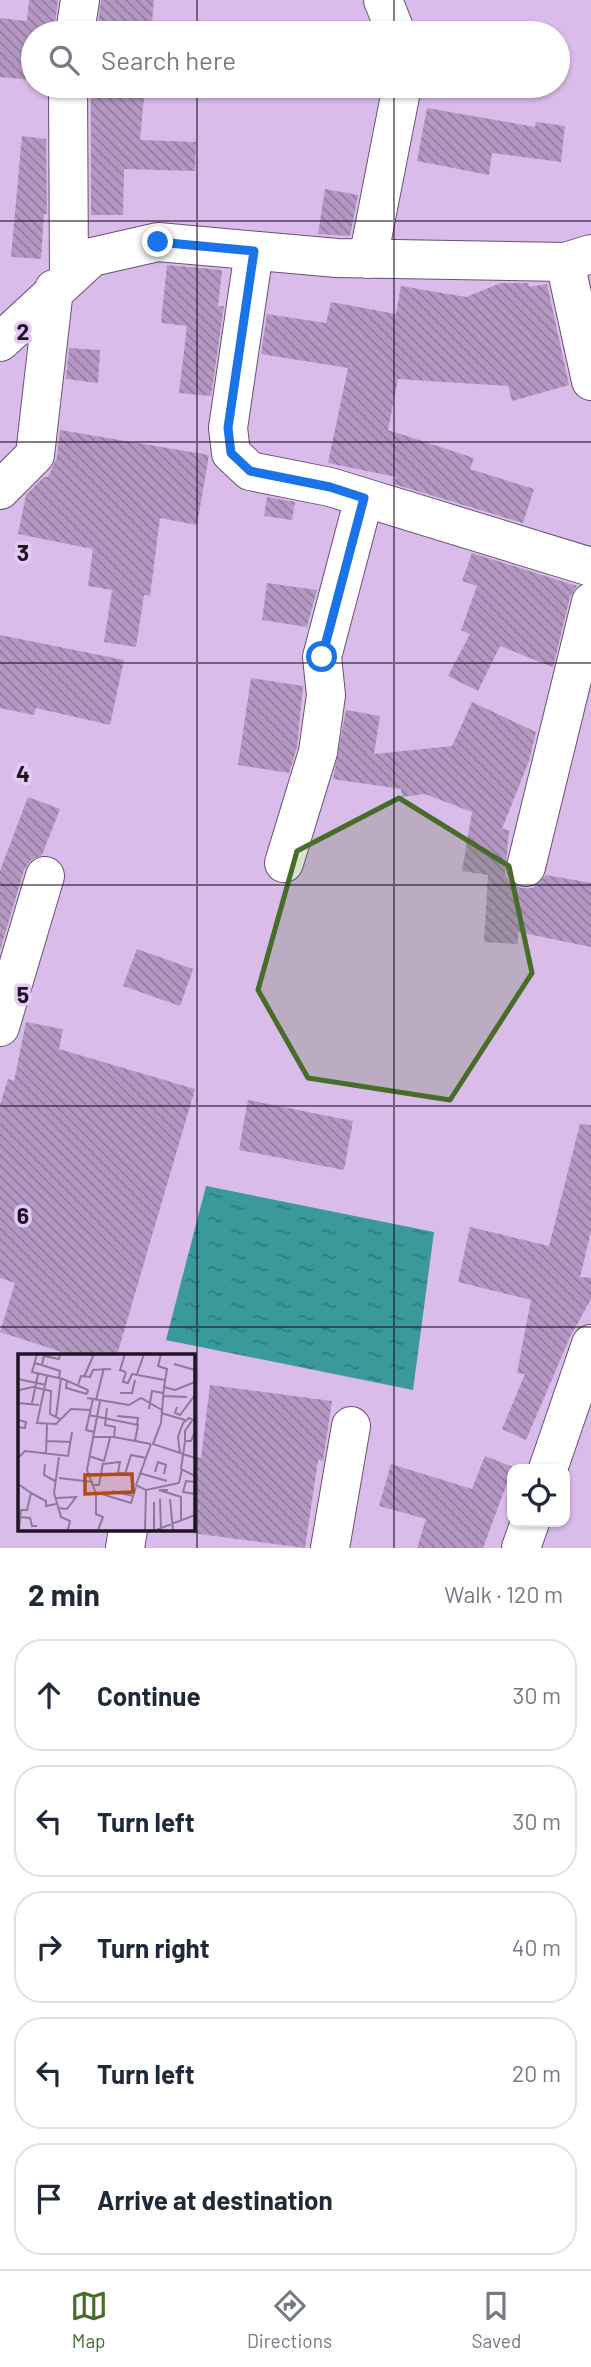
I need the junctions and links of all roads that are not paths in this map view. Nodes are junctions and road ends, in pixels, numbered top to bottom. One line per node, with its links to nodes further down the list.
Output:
1 (80, 0): 3 (street)
2 (383, 0): 4 (street)
3 (77, 21)
4 (391, 21)
5 (68, 98): 10 (street)
6 (400, 98): 9 (street)
7 (254, 251): 9 (street); 10 (street); 14 (street)
8 (578, 258): 9 (street); 12 (street)
9 (368, 259)
10 (62, 284): 11 (street); 13 (street)
11 (0, 342)
12 (591, 381)
13 (0, 490)
14 (364, 498): 15 (street); 17 (street)
15 (591, 567)
16 (591, 602): 18 (street)
17 (284, 863)
18 (526, 867)
19 (45, 876): 20 (street)
20 (0, 1027)
21 (591, 1343): 23 (street)
22 (351, 1426): 25 (street)
23 (550, 1464)
24 (528, 1527): 26 (street)
25 (330, 1548)
26 (521, 1548)

